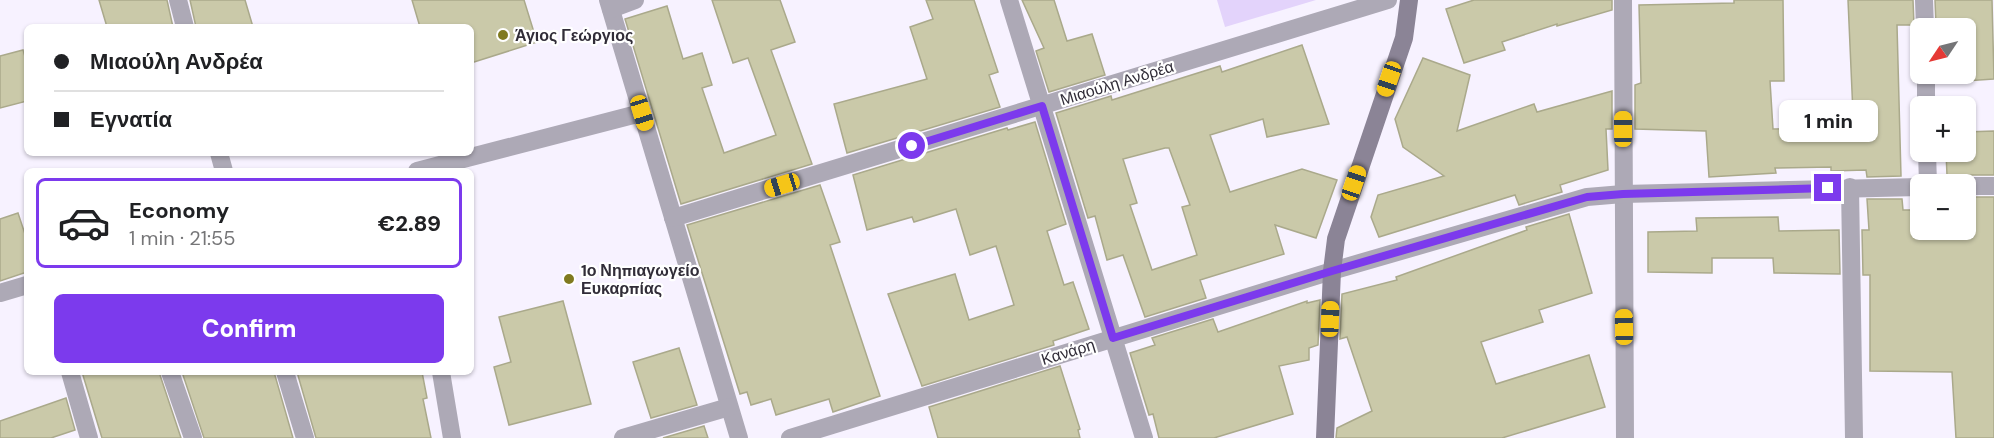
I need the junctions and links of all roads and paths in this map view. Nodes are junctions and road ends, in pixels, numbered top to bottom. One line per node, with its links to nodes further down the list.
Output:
1 (178, 0): 10 (street)
2 (634, 0): 8 (street)
3 (1009, 0): 11 (street)
4 (1388, 0): 11 (street, Μιαούλη Ανδρέα)
5 (1409, 0): 20 (street)
6 (1623, 0): 18 (street)
7 (1924, 0): 9 (street)
8 (609, 4): 12 (street)
9 (1925, 18)
10 (184, 24)
11 (1042, 106): 19 (street, Μιαούλη Ανδρέα); 23 (street)
12 (642, 113): 13 (street); 19 (street)
13 (432, 168)
14 (1976, 186): 15 (street)
15 (1994, 186)
16 (1850, 187): 17 (street, Κανάρη); 18 (street, Κανάρη); 39 (street)
17 (1910, 187)
18 (1623, 194): 20 (street, Κανάρη); 38 (street)
19 (673, 218): 28 (street)
20 (1332, 271): 23 (street, Κανάρη); 37 (street)
21 (24, 286): 22 (street)
22 (0, 293)
23 (1113, 338): 35 (street, Κανάρη); 36 (street)
24 (71, 375): 29 (street)
25 (171, 375): 30 (street)
26 (286, 375): 31 (street)
27 (442, 375): 32 (street)
28 (729, 407): 33 (street); 34 (street)
29 (89, 438)
30 (193, 438)
31 (305, 438)
32 (452, 438)
33 (623, 438)
34 (739, 438)
35 (790, 438)
36 (1144, 438)
37 (1325, 438)
38 (1625, 438)
39 (1854, 438)

